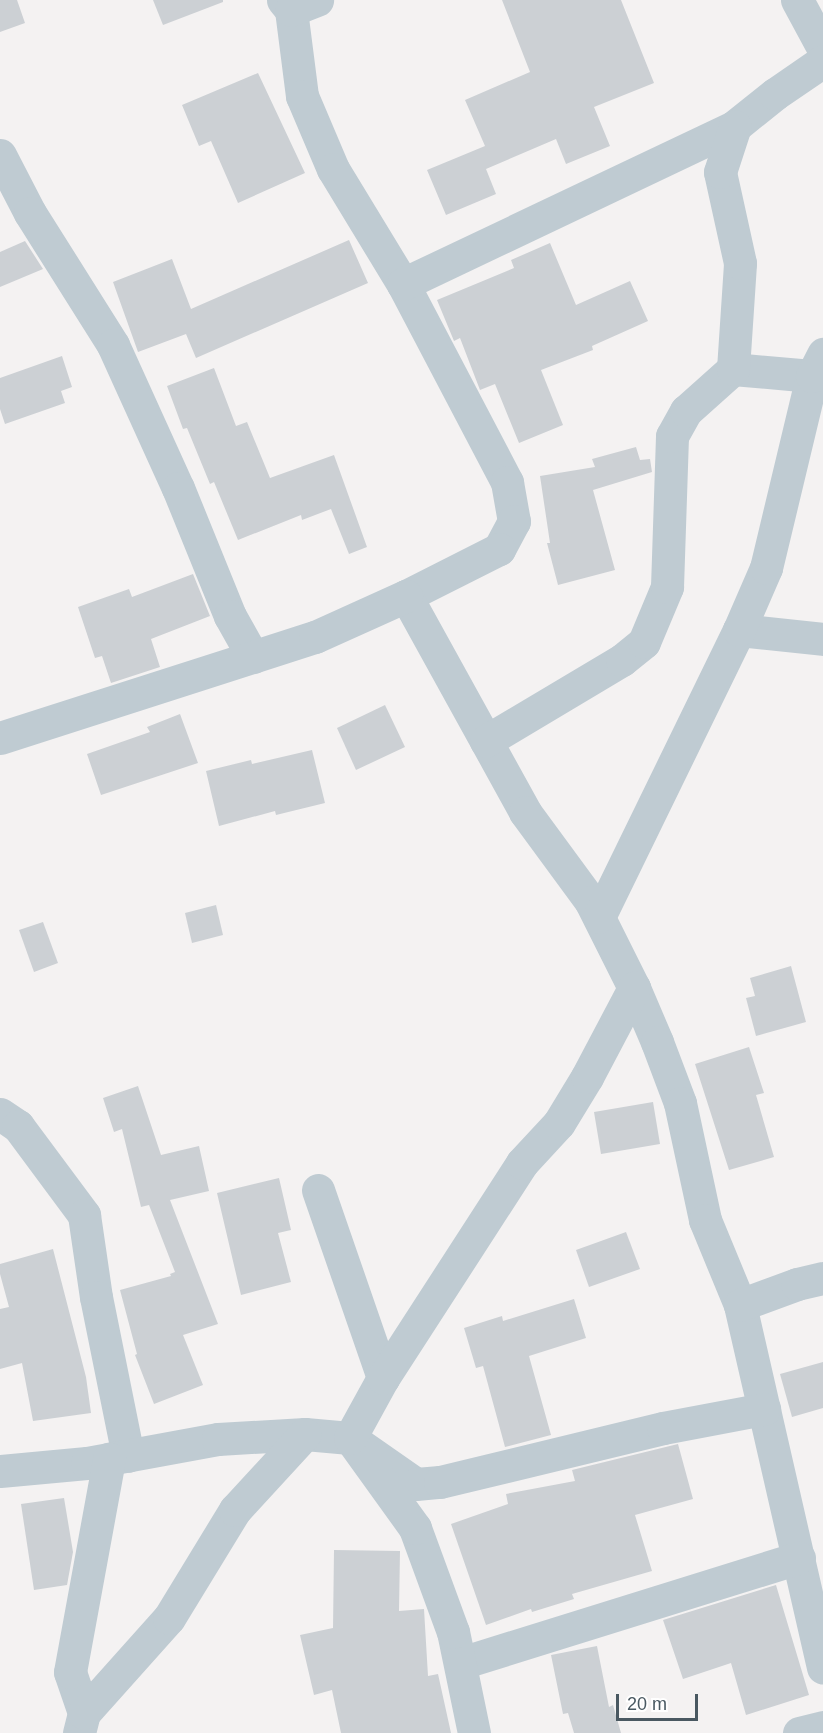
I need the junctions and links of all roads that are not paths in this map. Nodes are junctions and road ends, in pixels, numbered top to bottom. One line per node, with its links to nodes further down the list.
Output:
1 (797, 0): 3 (street)
2 (297, 4): 8 (street)
3 (823, 48)
4 (823, 61): 5 (street)
5 (735, 126): 8 (street); 10 (street)
6 (0, 155): 7 (street)
7 (9, 192): 14 (street)
8 (403, 284): 11 (street)
9 (818, 365): 10 (street); 12 (street)
10 (733, 369): 16 (street)
11 (406, 596): 14 (street); 16 (street)
12 (739, 630): 13 (street); 17 (street)
13 (823, 639)
14 (253, 657): 15 (street)
15 (0, 738)
16 (486, 741): 17 (street)
17 (598, 917): 18 (street)
18 (634, 988): 22 (street); 23 (street)
19 (0, 1114): 27 (street)
20 (318, 1191): 23 (street)
21 (823, 1278): 22 (street)
22 (740, 1305): 24 (street)
23 (383, 1378): 26 (street)
24 (764, 1409): 26 (street); 29 (street)
25 (305, 1434): 26 (street); 27 (street); 33 (street)
26 (350, 1438): 31 (street)
27 (119, 1457): 28 (street); 33 (street)
28 (0, 1471)
29 (799, 1558): 30 (street); 31 (street)
30 (819, 1630): 32 (street)
31 (461, 1663): 35 (street)
32 (823, 1668)
33 (81, 1723)
34 (823, 1727): 36 (street)
35 (474, 1733)
36 (799, 1733)

